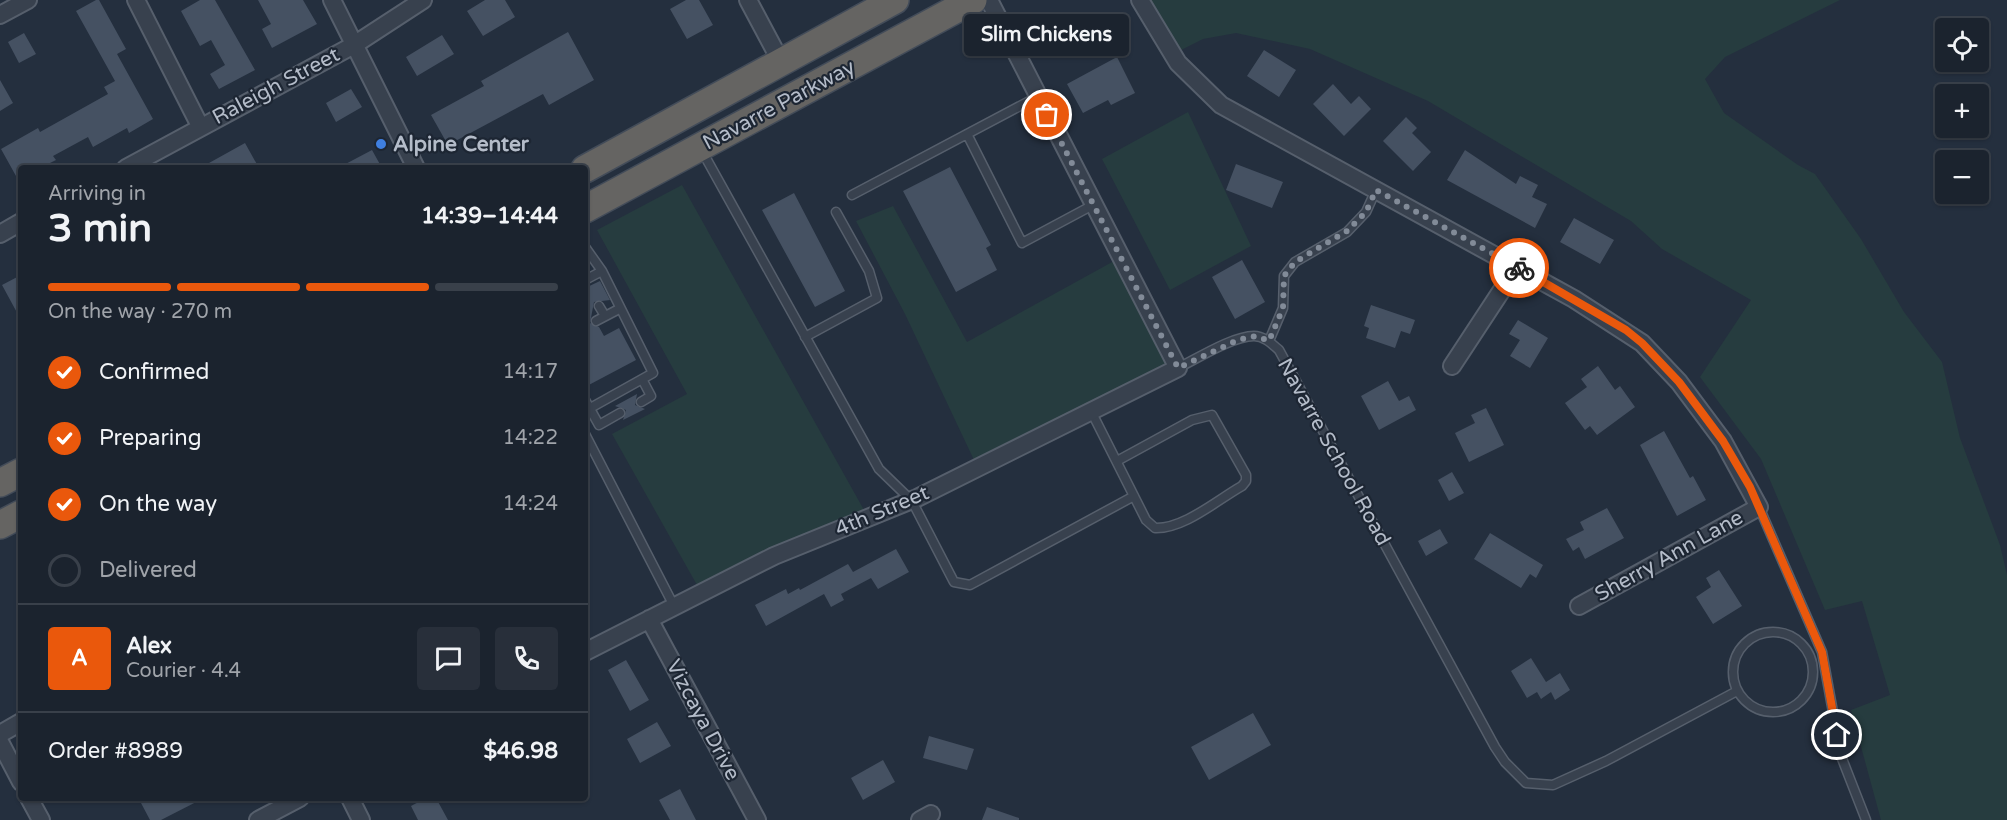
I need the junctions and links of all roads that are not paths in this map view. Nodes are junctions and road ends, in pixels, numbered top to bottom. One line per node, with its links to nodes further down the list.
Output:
1 (28, 0): 10 (street)
2 (136, 0): 15 (street)
3 (332, 0): 11 (street)
4 (423, 0): 11 (street, Raleigh Street)
5 (748, 0): 12 (street)
6 (895, 0): 12 (highway, Navarre Parkway)
7 (973, 0): 17 (highway, Navarre Parkway)
8 (988, 0): 13 (street)
9 (1140, 0): 22 (street)
10 (0, 15)
11 (354, 45): 15 (street, Raleigh Street); 19 (street)
12 (781, 62): 14 (highway, Navarre Parkway)
13 (1037, 97): 16 (lane); 24 (street)
14 (680, 117): 20 (highway, Navarre Parkway); 21 (highway)
15 (200, 126): 18 (street, Raleigh Street)
16 (967, 134): 23 (lane); 24 (lane)
17 (700, 147): 25 (highway, Navarre Parkway); 37 (lane)
18 (131, 165)
19 (414, 165)
20 (588, 167)
21 (588, 180)
22 (1376, 190): 30 (street); 38 (lane)
23 (852, 195)
24 (1093, 205): 40 (street)
25 (588, 207)
26 (836, 212): 37 (lane)
27 (18, 224): 28 (street)
28 (0, 234)
29 (588, 251): 31 (lane)
30 (1517, 267): 39 (street); 53 (street)
31 (602, 271): 32 (lane); 34 (lane)
32 (588, 281)
33 (599, 306): 35 (lane)
34 (619, 309): 35 (lane); 41 (lane)
35 (605, 316): 36 (lane)
36 (596, 321)
37 (805, 337): 52 (lane)
38 (1269, 341): 40 (lane, Navarre School Road); 62 (lane, Navarre School Road)
39 (1452, 366)
40 (1178, 368): 45 (street, 4th Street)
41 (642, 379): 42 (lane); 43 (lane)
42 (641, 402)
43 (588, 405)
44 (588, 409): 46 (lane)
45 (1091, 410): 48 (lane); 52 (street, 4th Street)
46 (620, 413)
47 (588, 441): 56 (lane)
48 (1117, 461): 51 (lane); 51 (lane)
49 (18, 474): 50 (highway)
50 (0, 483)
51 (1134, 496): 52 (lane)
52 (912, 501): 56 (street, 4th Street)
53 (1759, 507): 57 (street, Sherry Ann Lane); 60 (lane)
54 (18, 516): 55 (highway)
55 (0, 525)
56 (675, 606): 58 (street, 4th Street)
57 (1580, 606)
58 (649, 619): 59 (street, 4th Street); 73 (street, Vizcaya Drive)
59 (588, 650)
60 (1822, 652): 61 (lane); 74 (lane)
61 (1810, 656): 62 (lane); 62 (lane)
62 (1737, 691)
63 (18, 724): 64 (street)
64 (0, 734)
65 (0, 742): 66 (street)
66 (18, 776)
67 (30, 801): 70 (street)
68 (294, 801): 71 (street)
69 (352, 801): 72 (street)
70 (40, 820)
71 (258, 820)
72 (361, 820)
73 (757, 820)
74 (1866, 820)

